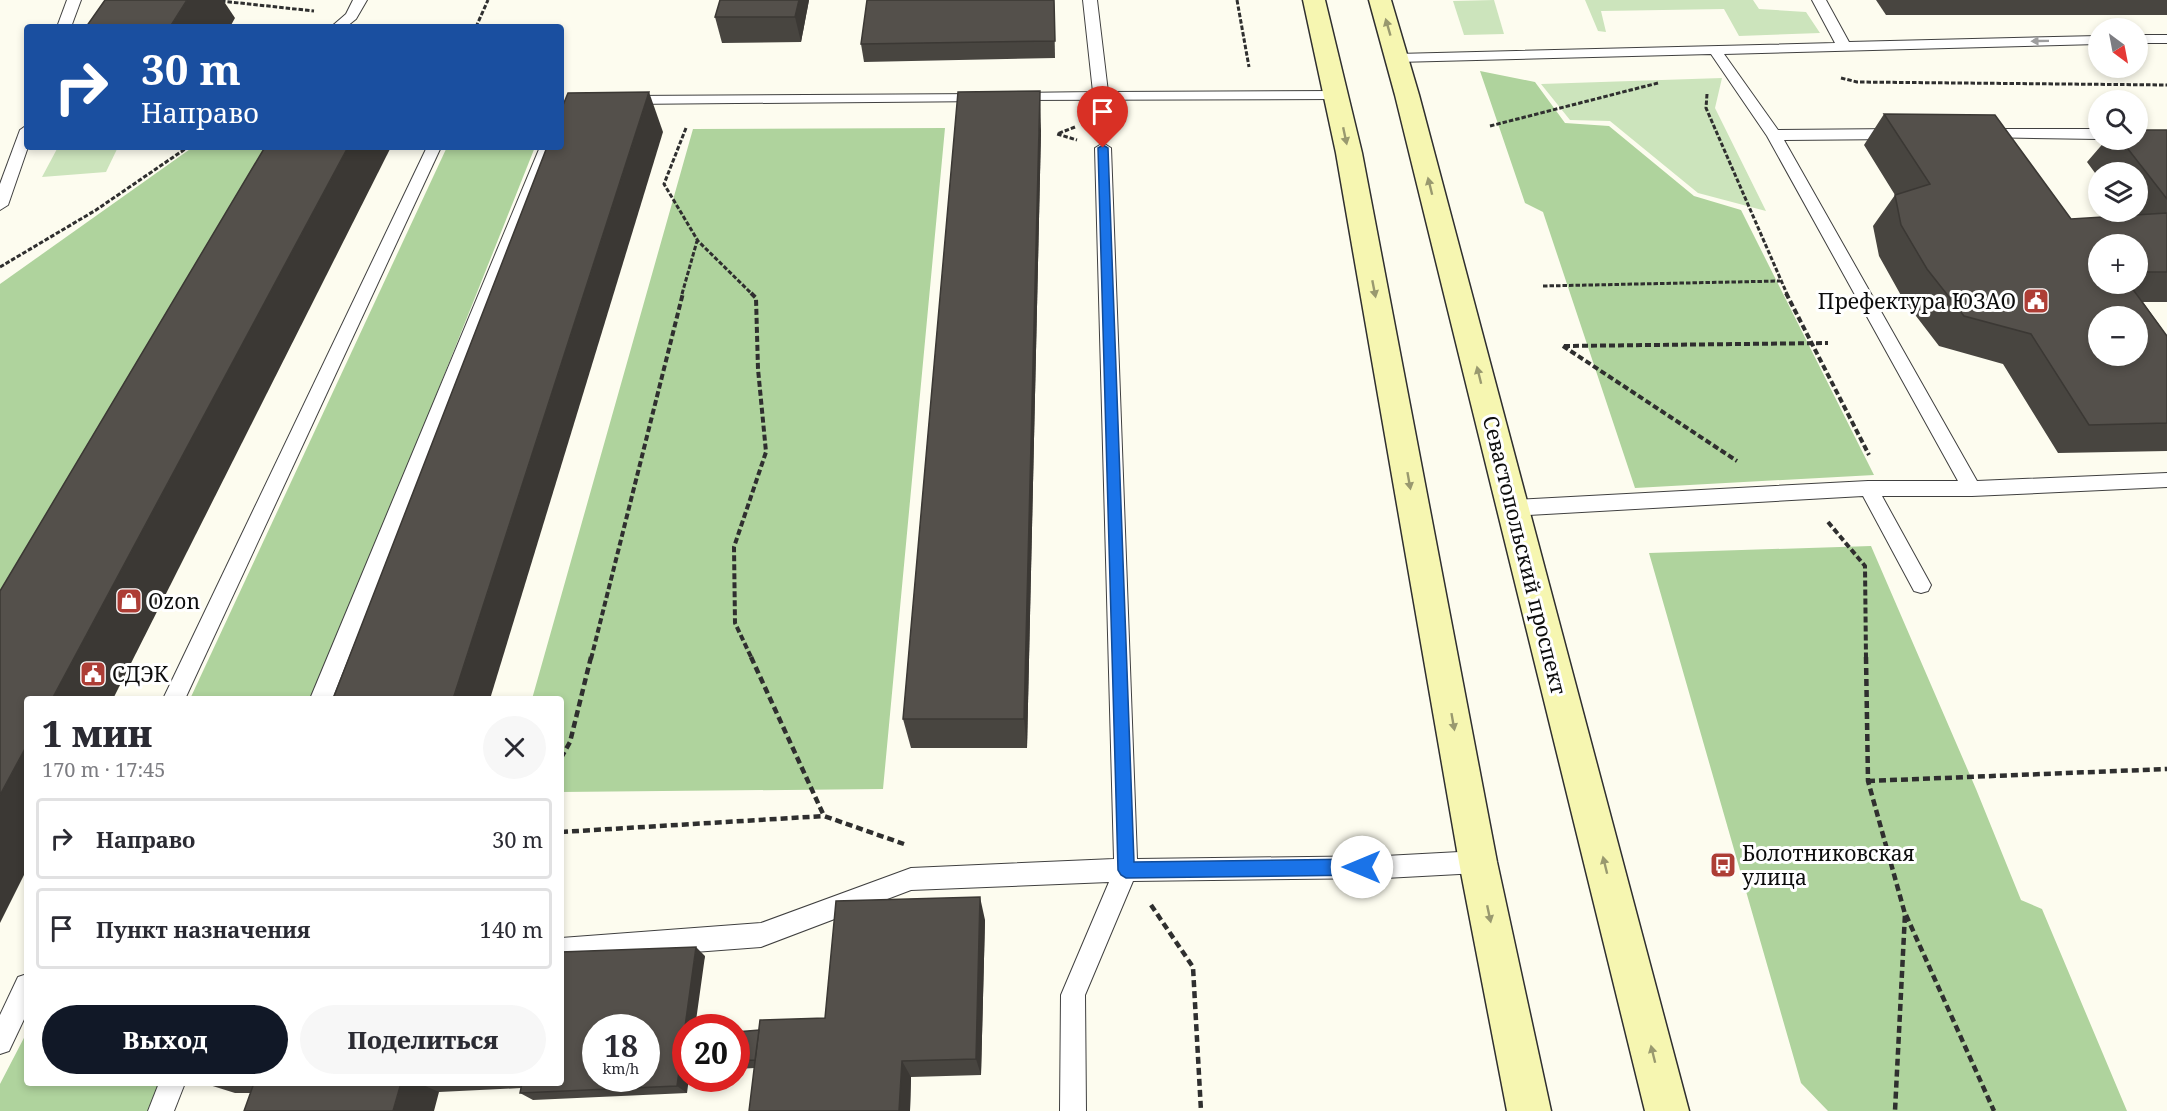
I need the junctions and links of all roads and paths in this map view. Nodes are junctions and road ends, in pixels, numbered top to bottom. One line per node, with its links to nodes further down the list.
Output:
1 (74, 0): 11 (lane)
2 (360, 0): 10 (lane)
3 (488, 0): 13 (path)
4 (1090, 0): 26 (lane)
5 (1237, 0): 25 (path)
6 (1314, 0): 24 (main road)
7 (1380, 0): 19 (main road, Севастопольский проспект, one-way to 7)
8 (1819, 0): 17 (lane)
9 (219, 1): 10 (path)
10 (351, 16): 12 (lane)
11 (65, 24)
12 (342, 24)
13 (477, 24)
14 (2148, 39): 15 (lane)
15 (2167, 39)
16 (2088, 40): 17 (lane, one-way to 17)
17 (1844, 46): 18 (lane)
18 (1714, 49): 19 (lane); 33 (lane)
19 (1396, 58): 50 (main road, Севастопольский проспект, one-way to 19)
20 (1836, 76): 22 (path)
21 (1663, 81): 29 (path)
22 (2167, 85)
23 (1708, 88): 42 (path)
24 (1337, 95): 25 (lane); 61 (main road, one-way to 61)
25 (1254, 96): 26 (lane)
26 (1101, 97): 27 (lane)
27 (698, 99): 28 (lane); 40 (path)
28 (610, 100)
29 (1490, 126)
30 (1913, 134): 33 (lane)
31 (1971, 134): 32 (lane)
32 (2088, 134)
33 (1774, 135): 49 (lane)
34 (24, 138): 39 (lane)
35 (1103, 148): 62 (lane)
36 (184, 150): 41 (path)
37 (433, 150): 53 (lane)
38 (546, 150): 54 (lane)
39 (0, 205)
40 (698, 241): 55 (path); 58 (path)
41 (0, 267)
42 (1780, 281): 43 (path); 44 (path)
43 (1543, 286)
44 (1812, 343): 45 (path); 46 (path); 48 (path)
45 (1828, 343)
46 (1563, 346)
47 (2167, 480): 49 (lane)
48 (1877, 488): 49 (lane); 50 (lane); 51 (lane)
49 (1972, 489)
50 (1513, 508): 72 (main road, Севастопольский проспект, one-way to 50)
51 (1921, 585)
52 (1866, 658): 57 (path)
53 (175, 696)
54 (322, 696)
55 (564, 753)
56 (2167, 769): 57 (path)
57 (1868, 781): 63 (path)
58 (824, 816): 59 (path); 60 (path)
59 (564, 832)
60 (910, 846)
61 (1478, 862): 62 (lane); 71 (main road, one-way to 71)
62 (1126, 870): 64 (lane); 69 (lane); 70 (path)
63 (1905, 914): 73 (path); 74 (path)
64 (564, 950)
65 (24, 992): 66 (lane)
66 (0, 1042)
67 (171, 1086): 68 (lane)
68 (161, 1111)
69 (1073, 1111)
70 (1201, 1111)
71 (1529, 1111)
72 (1667, 1111)
73 (1895, 1111)
74 (1994, 1111)

